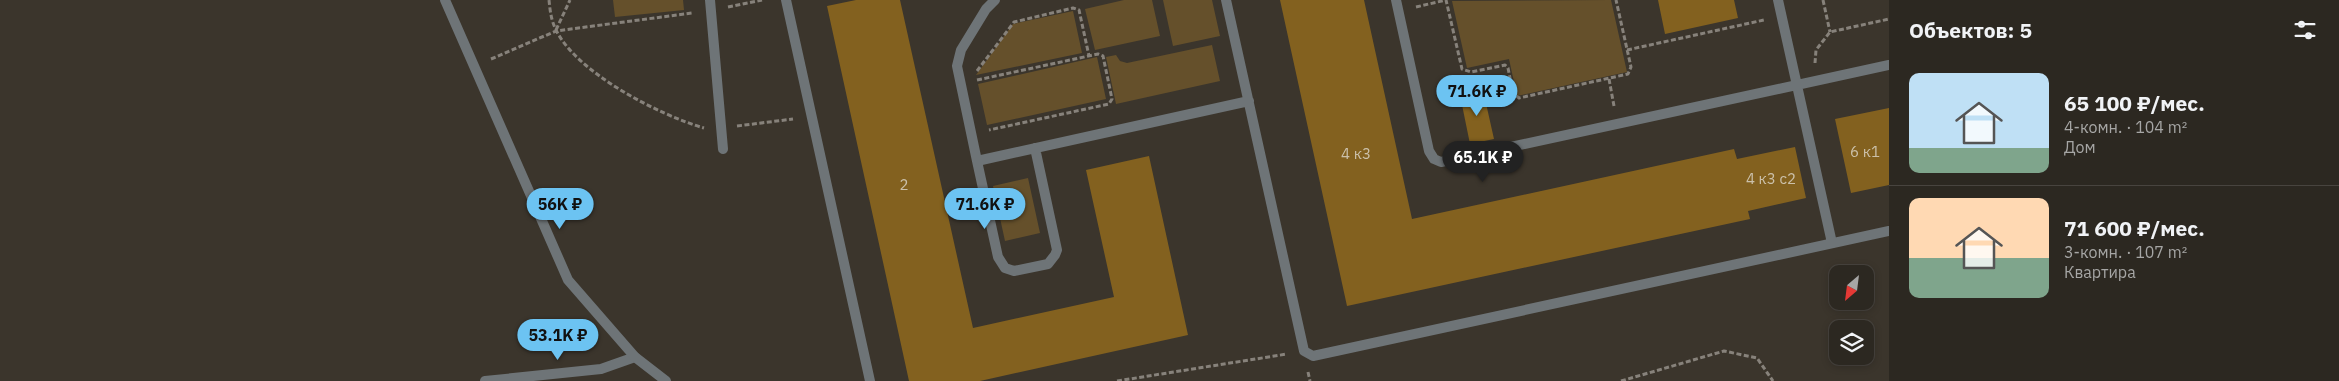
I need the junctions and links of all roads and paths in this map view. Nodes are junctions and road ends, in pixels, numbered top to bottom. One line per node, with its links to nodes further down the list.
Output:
1 (445, 0): 35 (street)
2 (549, 0): 15 (path)
3 (570, 0): 15 (path)
4 (762, 0): 11 (path)
5 (786, 0): 25 (street)
6 (995, 0): 31 (street)
7 (1226, 0): 24 (street)
8 (1616, 0): 17 (path)
9 (1778, 0): 13 (street)
10 (1822, 0): 16 (path)
11 (710, 5): 15 (path); 28 (street)
12 (1397, 5): 21 (path); 26 (street)
13 (1782, 17): 17 (path); 23 (street)
14 (1889, 19): 16 (path)
15 (556, 31): 19 (path); 28 (path)
16 (1830, 32): 22 (path)
17 (1627, 50): 21 (path)
18 (1090, 56): 18 (path); 27 (path)
19 (488, 61)
20 (1889, 64): 22 (street)
21 (1608, 79): 26 (path)
22 (1819, 80): 23 (street)
23 (1797, 85): 26 (street); 33 (street)
24 (1249, 101): 29 (street); 34 (street)
25 (812, 116): 28 (path); 38 (street)
26 (1618, 124)
27 (984, 127)
28 (722, 128): 30 (street)
29 (1035, 148): 31 (street); 31 (street)
30 (723, 149)
31 (977, 160)
32 (1889, 231): 33 (street)
33 (1832, 243): 34 (street)
34 (1304, 351): 39 (path)
35 (636, 357): 36 (street); 37 (street)
36 (485, 381)
37 (666, 381)
38 (870, 381)
39 (1117, 381)
40 (1621, 381): 41 (path)
41 (1773, 381)

